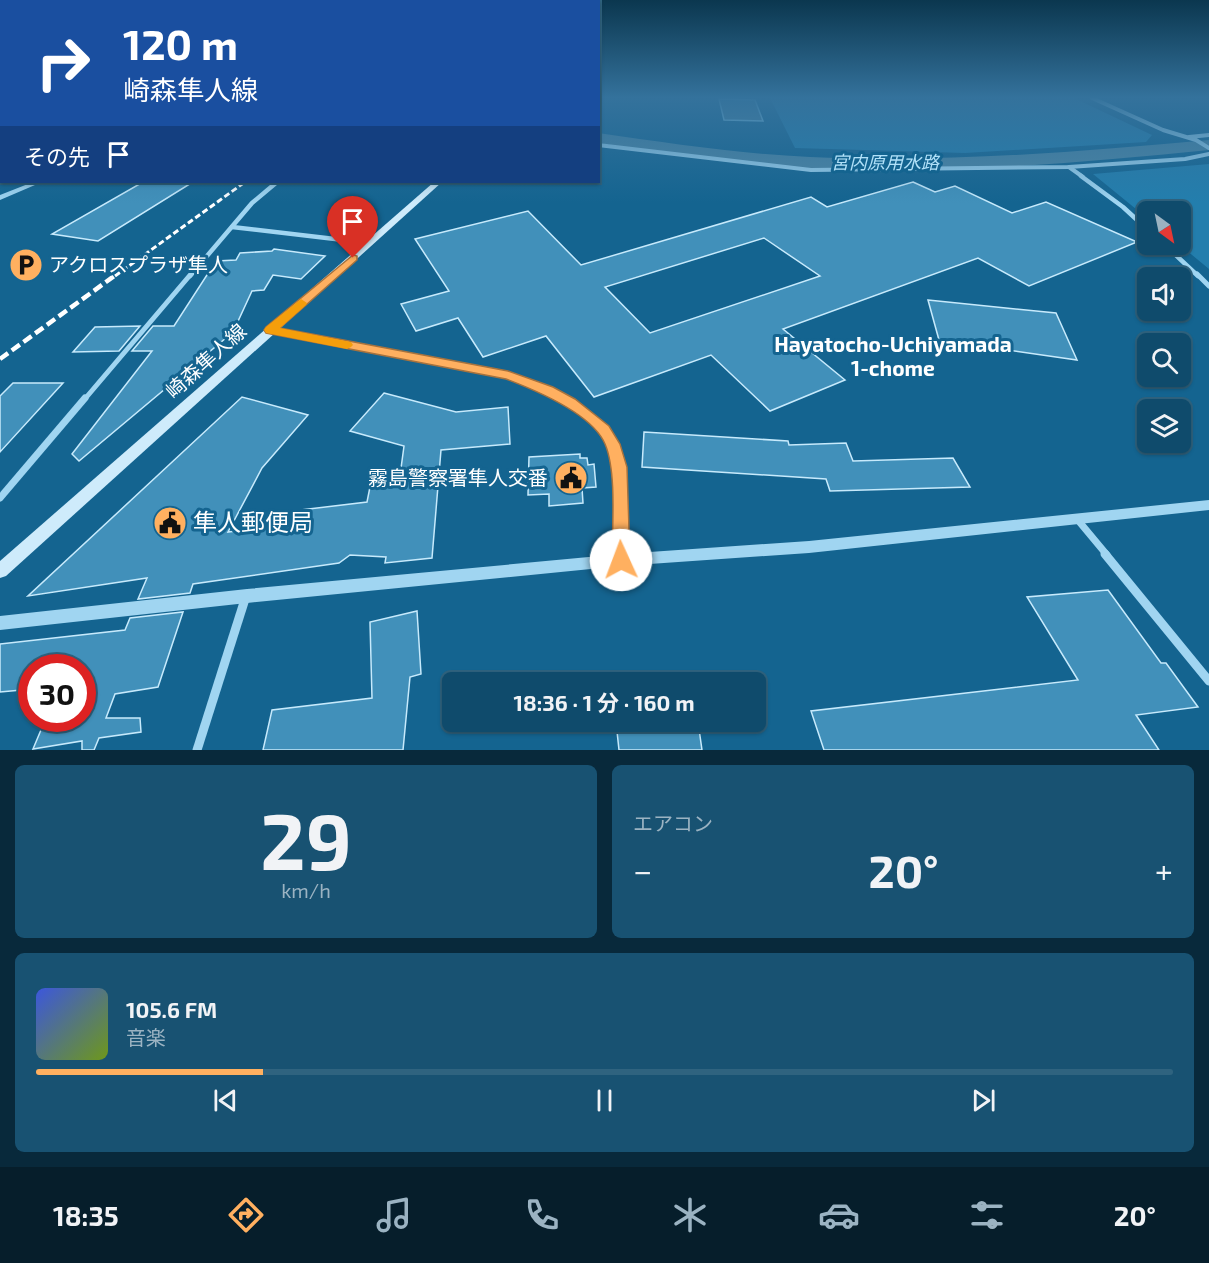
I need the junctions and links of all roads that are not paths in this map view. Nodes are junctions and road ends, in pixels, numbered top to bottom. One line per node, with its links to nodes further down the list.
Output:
1 (1174, 133): 3 (street)
2 (1209, 135): 3 (street)
3 (1188, 137): 5 (street)
4 (600, 145): 7 (street)
5 (1209, 148)
6 (1209, 154): 7 (street)
7 (1070, 167): 12 (street)
8 (36, 183): 11 (street)
9 (276, 183): 13 (street)
10 (437, 183): 14 (main road, 崎森隼人線)
11 (0, 198)
12 (1137, 220)
13 (232, 227): 14 (street); 18 (street)
14 (369, 243): 17 (main road, 崎森隼人線)
15 (1176, 255): 16 (street)
16 (1209, 286)
17 (270, 330): 21 (street); 22 (main road, 崎森隼人線)
18 (0, 498)
19 (1209, 505): 20 (street)
20 (1077, 519): 21 (street); 25 (street)
21 (621, 560): 23 (street)
22 (0, 571)
23 (247, 596): 24 (street); 26 (street)
24 (0, 623)
25 (1209, 681)
26 (197, 750)

